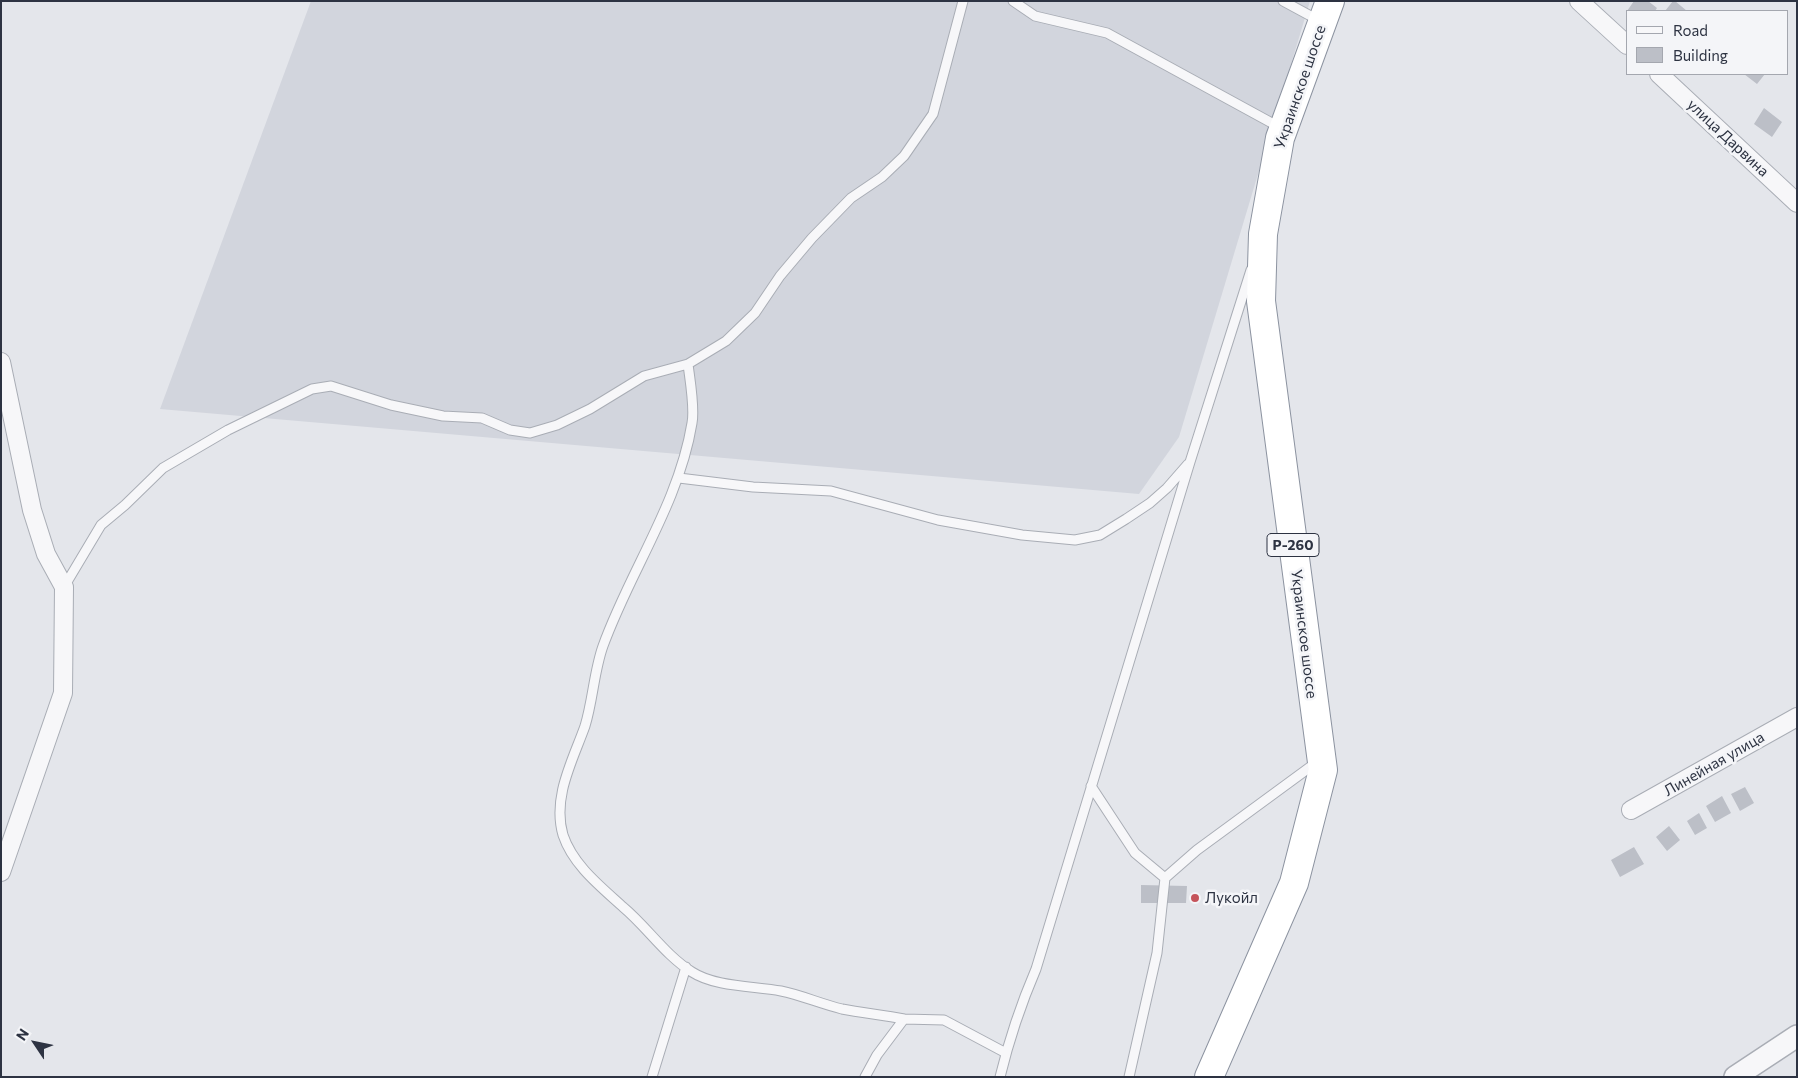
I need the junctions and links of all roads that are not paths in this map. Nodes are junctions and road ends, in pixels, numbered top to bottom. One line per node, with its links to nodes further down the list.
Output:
1 (963, 1): 12 (lane)
2 (1013, 1): 8 (lane)
3 (1283, 1): 5 (lane)
4 (1578, 1): 6 (street)
5 (1326, 12): 8 (highway, Украинское шоссе / Р-260)
6 (1626, 44)
7 (1659, 75): 9 (street, улица Дарвина)
8 (1283, 129): 10 (highway, Украинское шоссе / Р-260)
9 (1797, 203)
10 (1263, 234): 13 (lane); 17 (highway, Украинское шоссе / Р-260)
11 (1, 362): 15 (street)
12 (688, 364): 14 (lane); 15 (lane)
13 (1190, 462): 14 (lane); 18 (lane)
14 (679, 478): 22 (lane)
15 (64, 587): 20 (street)
16 (1797, 717): 19 (street, Линейная улица)
17 (1321, 758): 21 (lane); 31 (highway, Украинское шоссе / Р-260)
18 (1091, 786): 21 (lane); 25 (lane)
19 (1631, 810)
20 (1, 872)
21 (1165, 878): 30 (lane)
22 (686, 968): 23 (lane); 27 (lane)
23 (904, 1019): 25 (lane); 28 (lane)
24 (1797, 1036): 26 (street)
25 (1006, 1053): 29 (lane)
26 (1737, 1076)
27 (652, 1077)
28 (865, 1077)
29 (1000, 1077)
30 (1129, 1077)
31 (1209, 1077)

